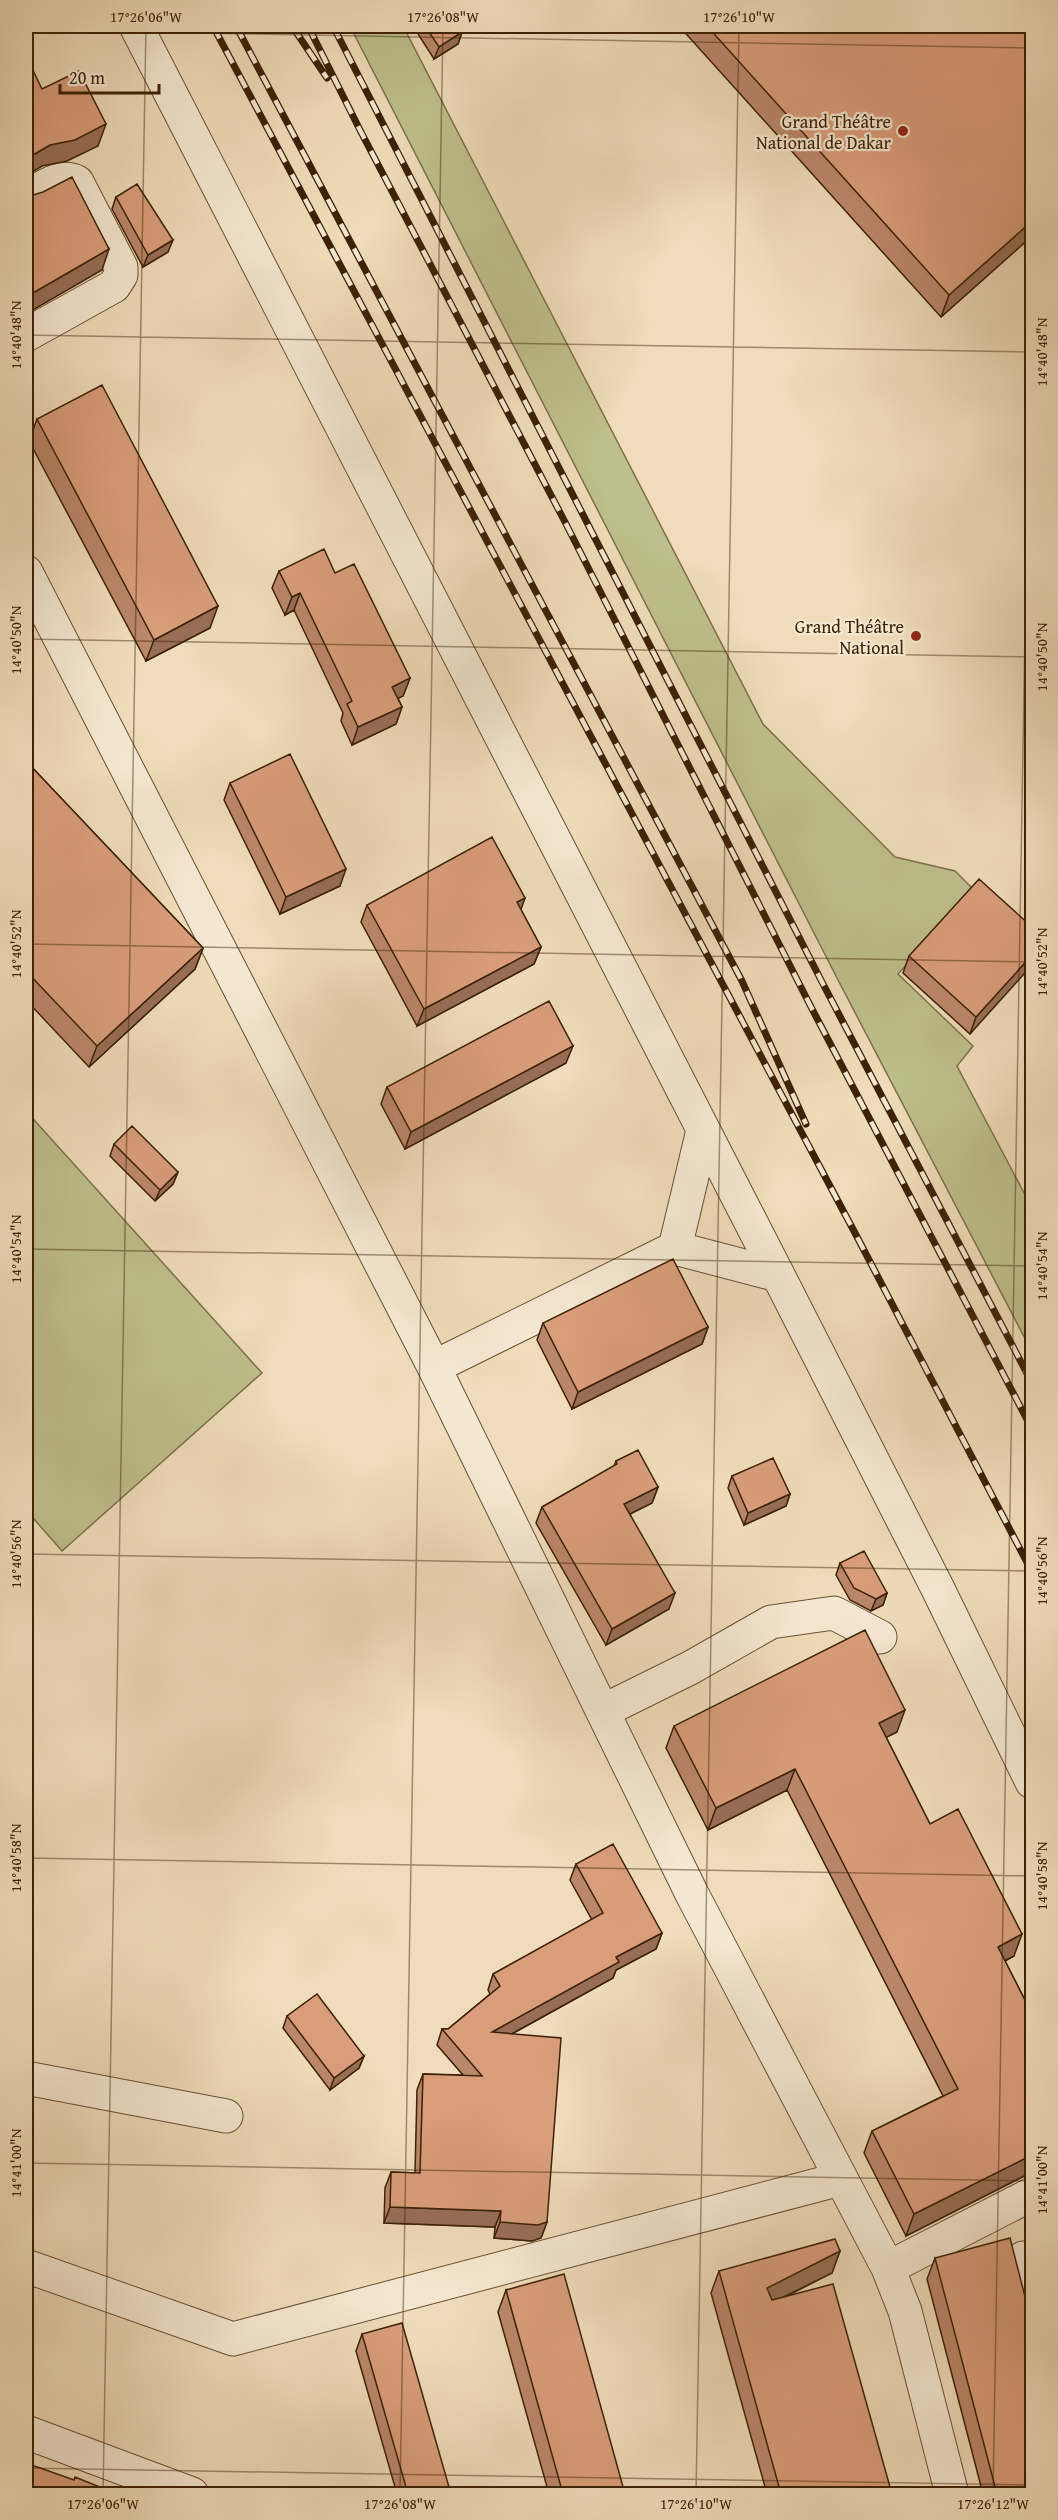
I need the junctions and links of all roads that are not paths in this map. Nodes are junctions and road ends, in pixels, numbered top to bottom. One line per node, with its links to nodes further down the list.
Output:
1 (136, 26): 5 (street)
2 (26, 197): 3 (street)
3 (26, 334)
4 (26, 572): 8 (street)
5 (704, 1130): 6 (street); 7 (street)
6 (675, 1248): 7 (street); 8 (street)
7 (778, 1275): 11 (street)
8 (434, 1367): 10 (street)
9 (880, 1637): 10 (street)
10 (603, 1711): 14 (street)
11 (1032, 1782)
12 (26, 2078): 13 (street)
13 (226, 2116)
14 (840, 2179): 17 (street); 18 (street)
15 (1032, 2194): 18 (street)
16 (1023, 2258): 19 (street)
17 (26, 2266)
18 (888, 2268): 22 (street)
19 (1032, 2290)
20 (26, 2432): 21 (street)
21 (192, 2494)
22 (952, 2494)

